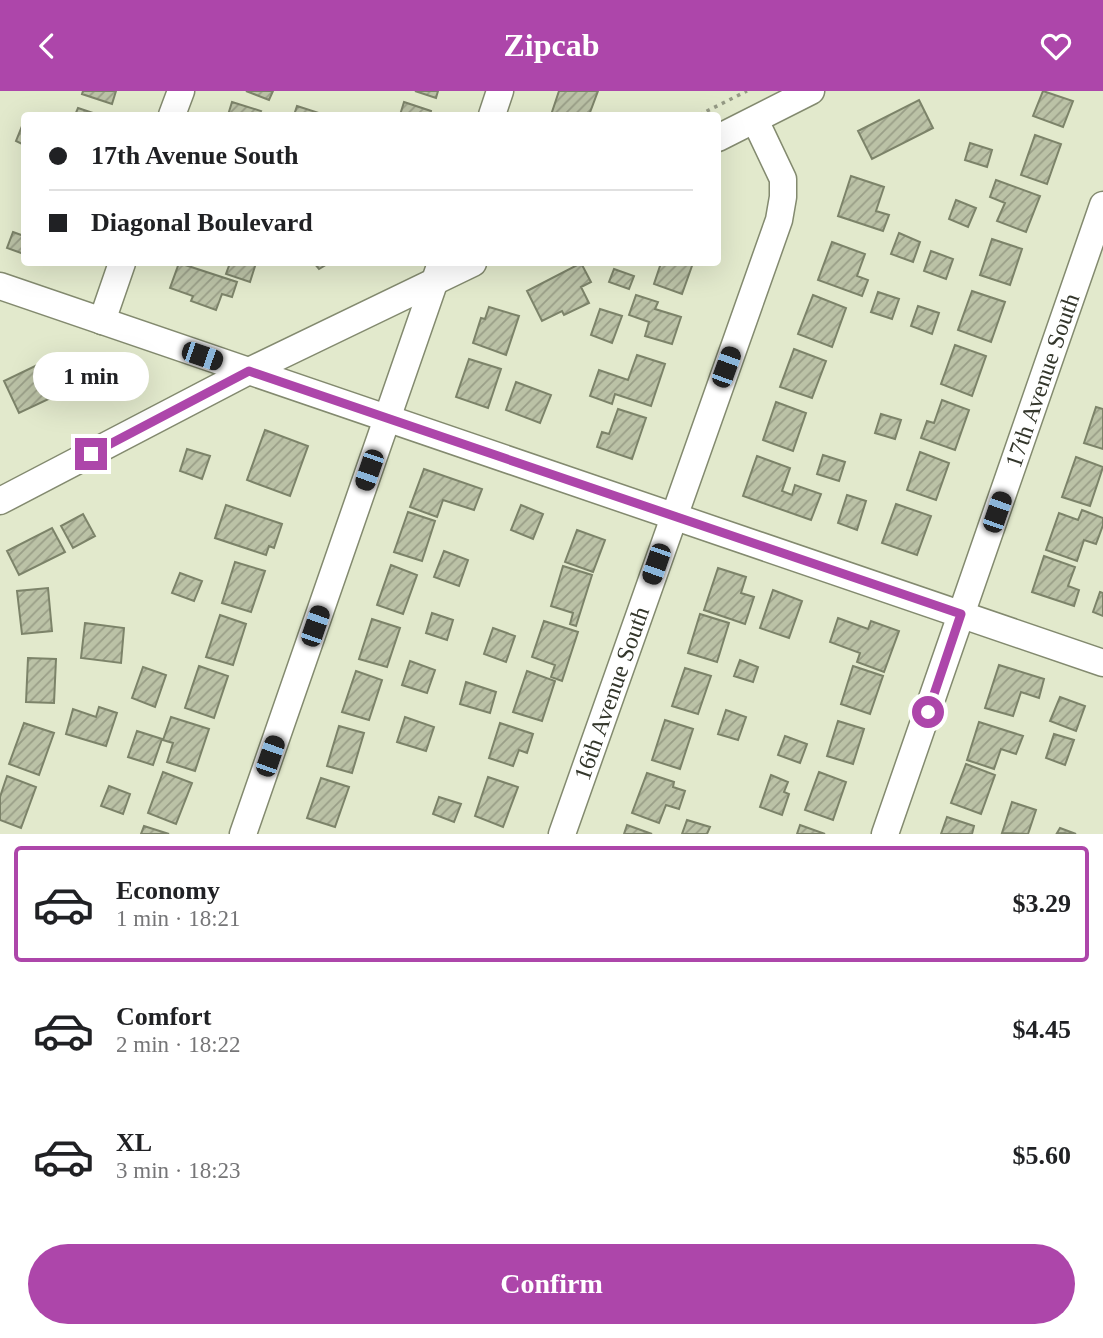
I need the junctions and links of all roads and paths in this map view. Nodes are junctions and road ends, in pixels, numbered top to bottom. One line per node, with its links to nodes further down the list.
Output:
1 (181, 91): 5 (street)
2 (500, 91): 6 (street)
3 (747, 91): 7 (path)
4 (811, 91): 8 (street)
5 (173, 112)
6 (493, 112)
7 (705, 112)
8 (755, 120): 9 (street); 19 (street, 16th Avenue South)
9 (721, 137)
10 (1103, 205): 20 (street, 17th Avenue South)
11 (121, 266): 15 (street)
12 (459, 266): 13 (street)
13 (438, 271): 16 (street); 17 (street)
14 (0, 286): 15 (street)
15 (102, 321): 16 (street)
16 (249, 371): 17 (street); 18 (street)
17 (387, 418): 19 (street); 22 (street)
18 (0, 501)
19 (673, 515): 20 (street); 23 (street, 16th Avenue South)
20 (961, 614): 21 (street); 24 (street, 17th Avenue South)
21 (1103, 663)
22 (243, 834)
23 (562, 834)
24 (885, 834)

